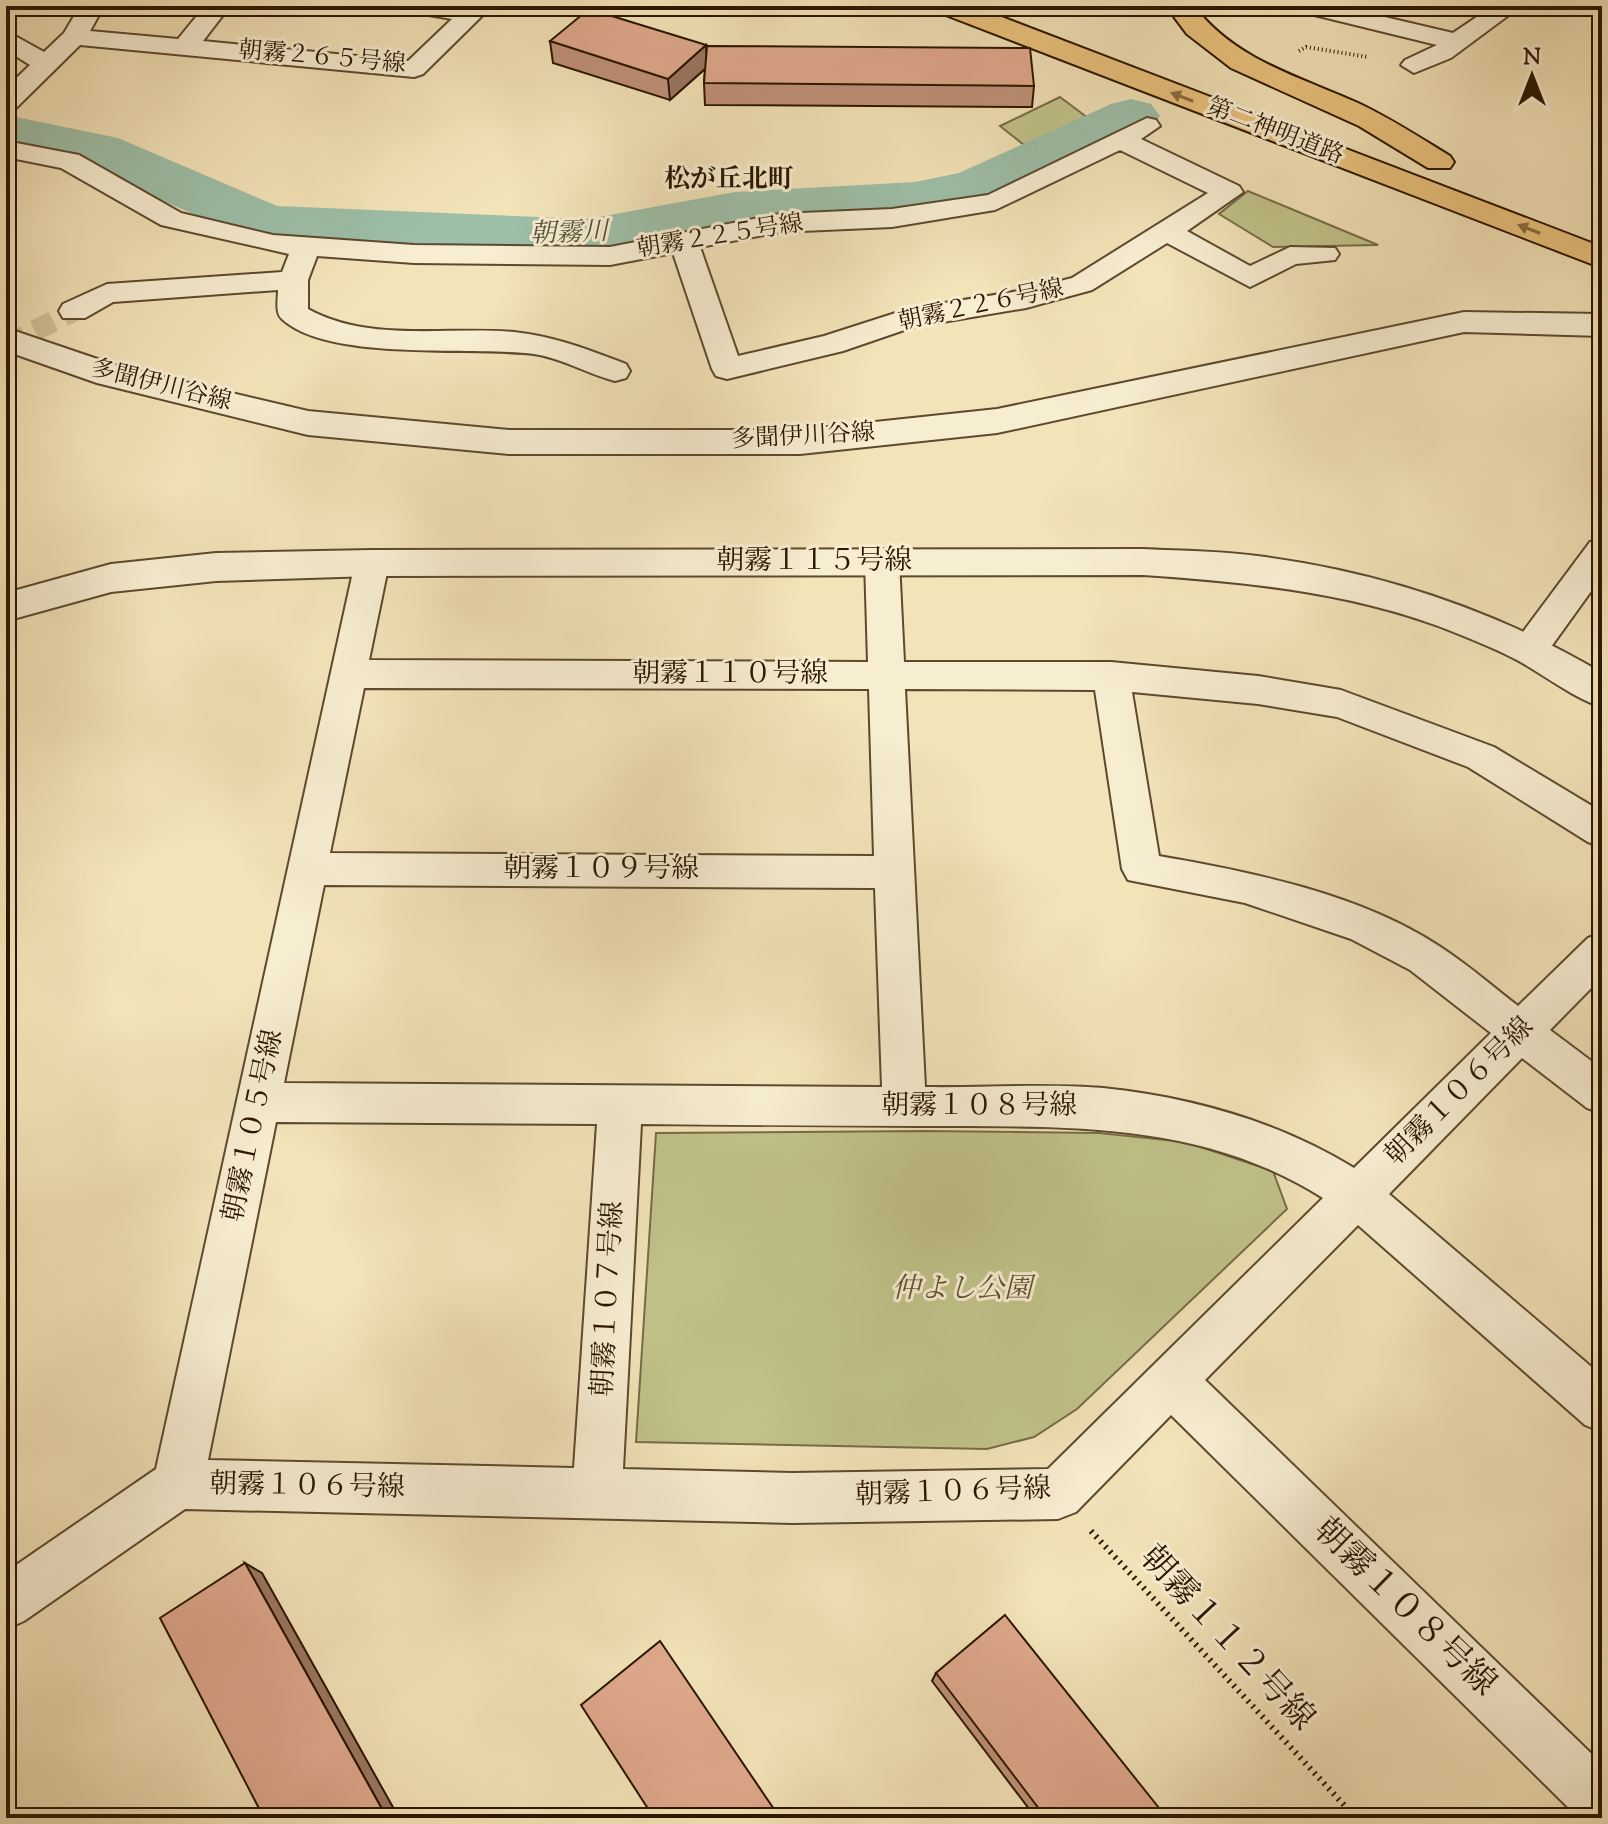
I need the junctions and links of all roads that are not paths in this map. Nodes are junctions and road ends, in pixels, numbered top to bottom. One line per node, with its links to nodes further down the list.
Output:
1 (92, 6): 10 (street); 12 (street)
2 (218, 6): 15 (street, 朝霧２６５号線)
3 (415, 6): 11 (street)
4 (937, 6): 18 (highway)
5 (948, 6): 18 (highway, 第二神明道路)
6 (1021, 6): 23 (highway, 第二神明道路)
7 (1180, 6): 23 (highway)
8 (1307, 6): 14 (street)
9 (1509, 6): 14 (street)
10 (60, 7)
11 (475, 10): 15 (street, 朝霧２６５号線)
12 (74, 37): 15 (street, 朝霧２６５号線); 16 (street)
13 (6, 39): 16 (street)
14 (1457, 42): 17 (street)
15 (187, 45)
16 (46, 64): 19 (street)
17 (1414, 65)
18 (1116, 72): 29 (highway, 第二神明道路, one-way to 18)
19 (6, 103)
20 (1147, 126): 21 (street, 朝霧２２５号線)
21 (1121, 140): 25 (street, 朝霧２２６号線); 26 (street, 朝霧２２５号線)
22 (6, 149): 27 (street, 朝霧２２５号線)
23 (1439, 162): 24 (highway, 第二神明道路)
24 (1468, 174)
25 (1167, 231): 26 (street, 朝霧２２６号線); 28 (street)
26 (683, 240): 27 (street, 朝霧２２５号線)
27 (306, 246): 30 (street)
28 (1325, 254)
29 (1602, 258)
30 (293, 280): 31 (street); 34 (street)
31 (74, 311)
32 (1602, 325): 33 (street, 多聞伊川谷線)
33 (6, 339)
34 (615, 371)
35 (1602, 551): 39 (street)
36 (882, 561): 37 (street, 朝霧１１５号線); 39 (street, 朝霧１１５号線); 41 (street)
37 (372, 563): 38 (street, 朝霧１１５号線); 40 (street, 朝霧１０５号線)
38 (6, 607)
39 (1530, 649): 43 (street, 朝霧１１５号線)
40 (349, 674): 41 (street, 朝霧１１０号線); 45 (street, 朝霧１０５号線)
41 (887, 676): 42 (street, 朝霧１１０号線); 46 (street)
42 (1111, 676): 44 (street, 朝霧１１０号線); 48 (street)
43 (1602, 692)
44 (1602, 831)
45 (308, 869): 46 (street, 朝霧１０９号線); 50 (street, 朝霧１０５号線)
46 (895, 872): 52 (street)
47 (1602, 950): 48 (street, 朝霧１０６号線)
48 (1521, 1032): 49 (street); 53 (street, 朝霧１０６号線)
49 (1602, 1094)
50 (259, 1102): 51 (street, 朝霧１０８号線); 56 (street, 朝霧１０５号線)
51 (620, 1105): 52 (street, 朝霧１０８号線); 57 (street, 朝霧１０７号線)
52 (904, 1107): 53 (street, 朝霧１０８号線)
53 (1357, 1195): 54 (street, 朝霧１０６号線); 55 (street, 朝霧１０８号線)
54 (1171, 1381): 57 (street, 朝霧１０６号線); 59 (street, 朝霧１０８号線)
55 (1602, 1408)
56 (178, 1484): 57 (street, 朝霧１０６号線); 58 (street)
57 (597, 1493)
58 (6, 1603)
59 (1602, 1802)

